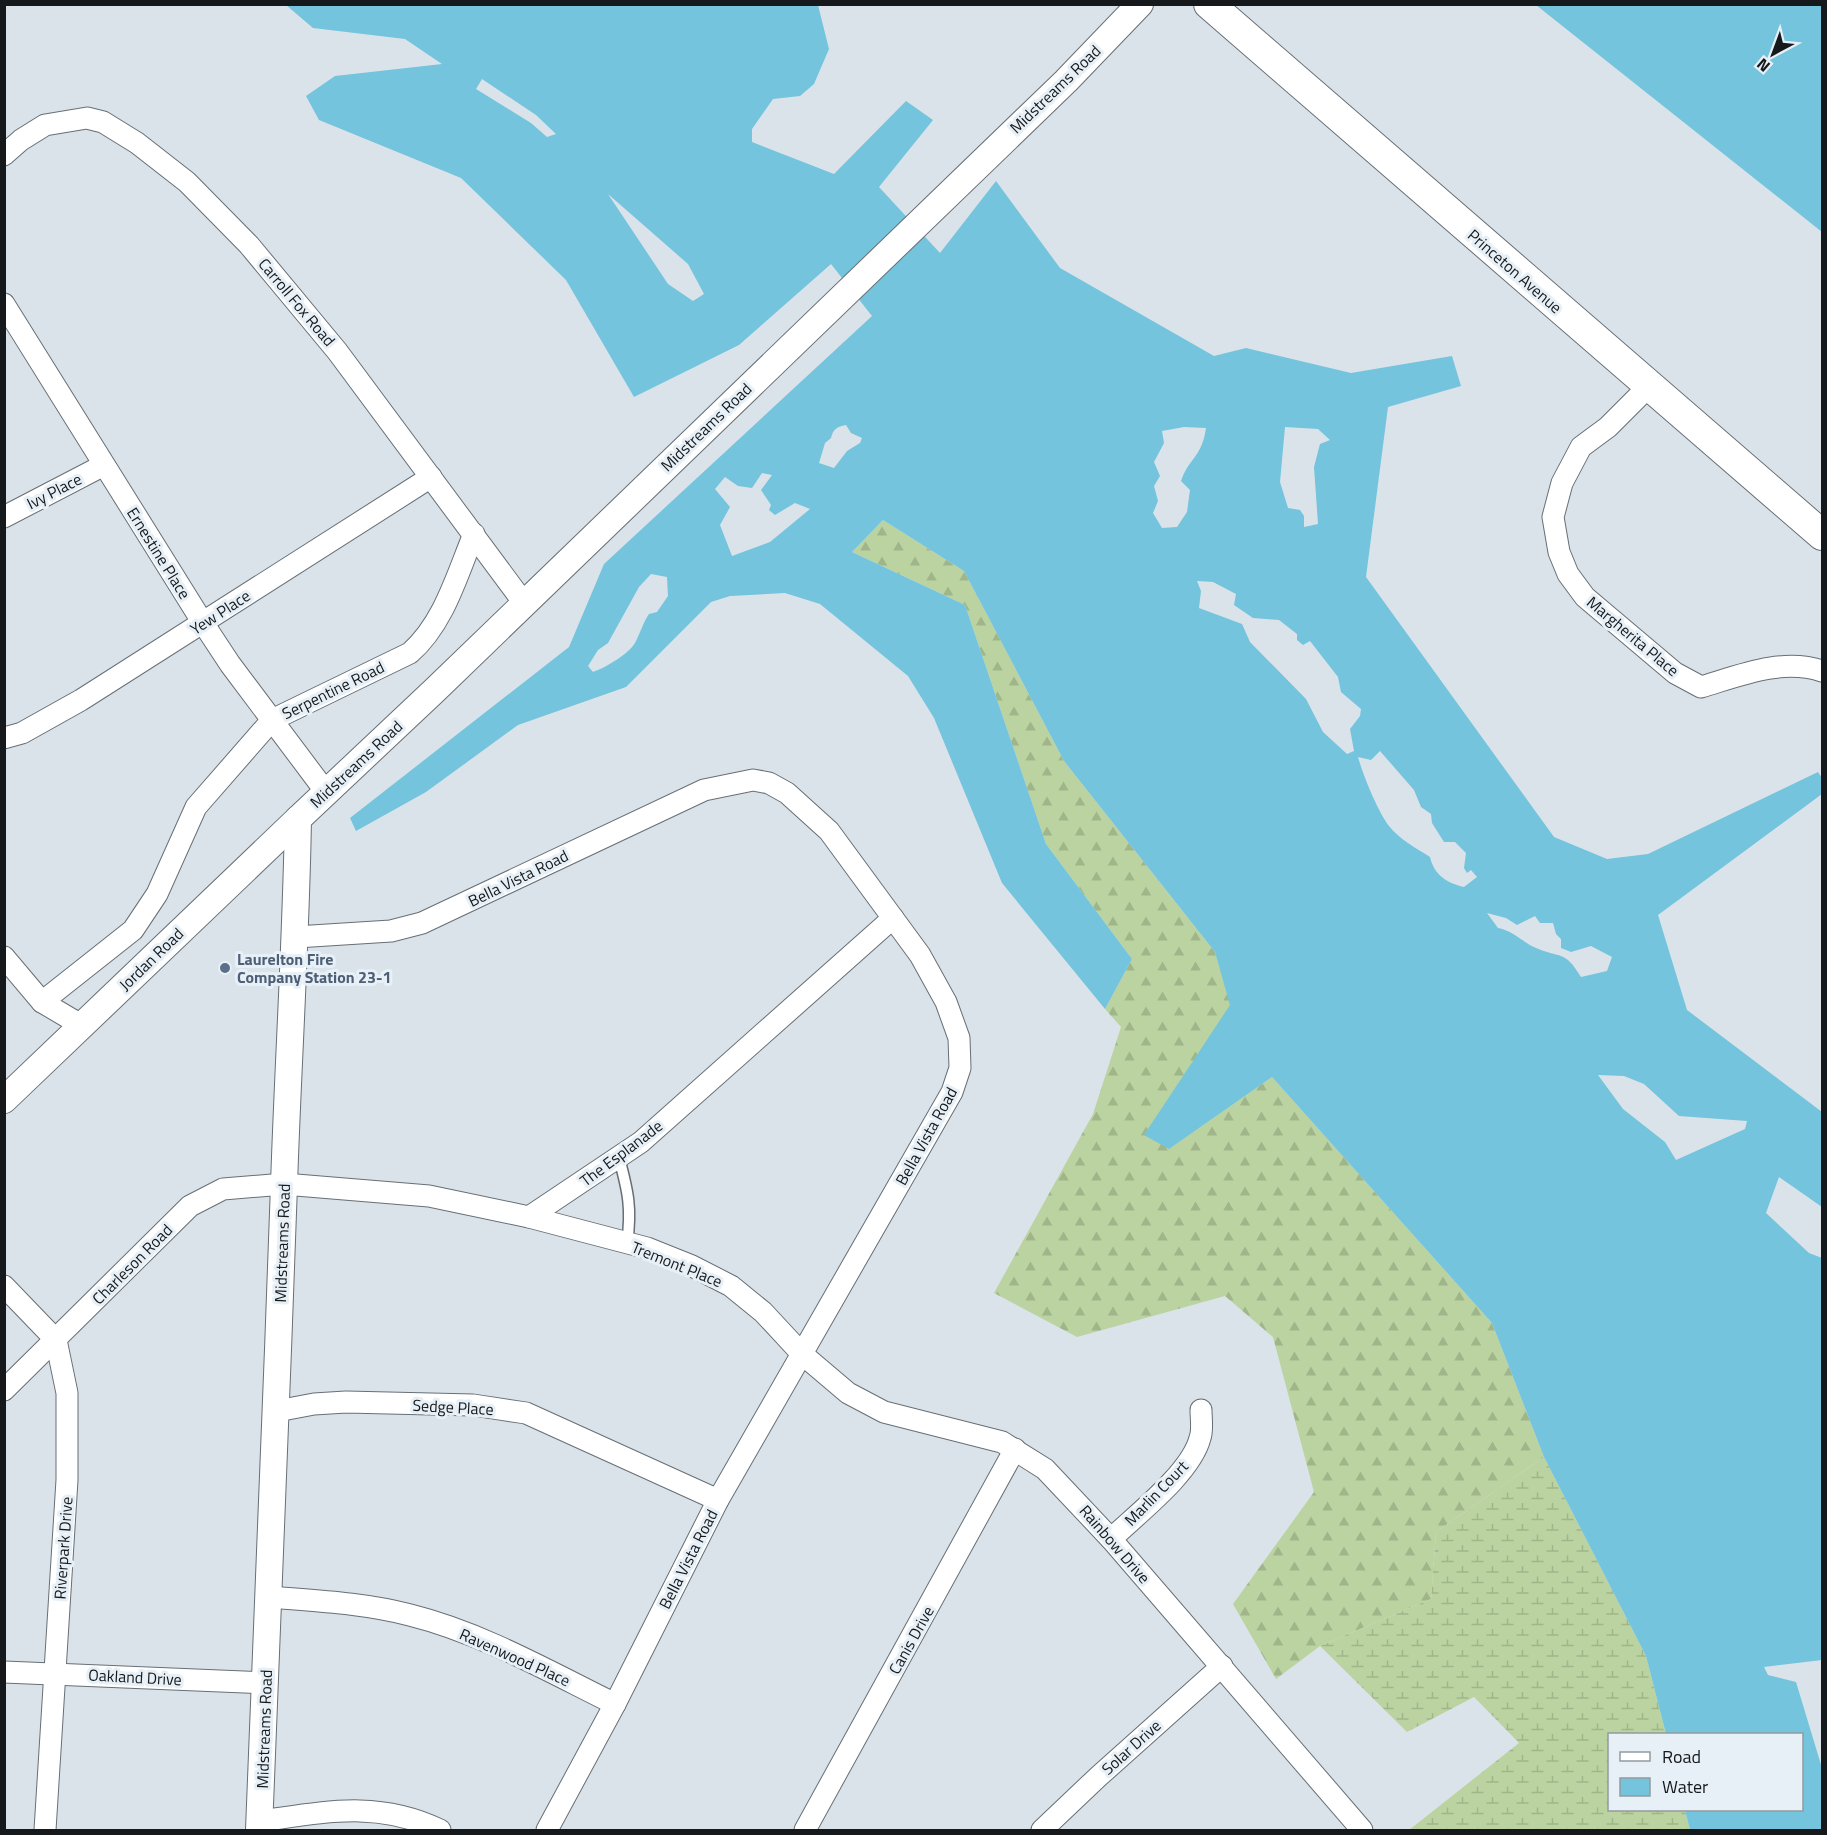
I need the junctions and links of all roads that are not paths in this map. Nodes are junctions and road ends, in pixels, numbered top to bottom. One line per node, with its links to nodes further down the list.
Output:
1 (1140, 4): 11 (street, Midstreams Road)
2 (1209, 4): 5 (main road, Princeton Avenue)
3 (4, 155): 7 (street, Carroll Fox Road)
4 (4, 304): 6 (street, Ernestine Place)
5 (1649, 386): 10 (main road, Princeton Avenue); 13 (street, Margherita Place)
6 (104, 465): 8 (street, Ivy Place); 12 (street, Ernestine Place)
7 (431, 477): 9 (street, Carroll Fox Road); 12 (street, Yew Place)
8 (4, 517)
9 (474, 534): 11 (street, Carroll Fox Road); 14 (street, Serpentine Road)
10 (1822, 535)
11 (524, 603): 16 (street, Midstreams Road)
12 (203, 623): 14 (street, Ernestine Place); 15 (street, Yew Place)
13 (1822, 671)
14 (272, 720): 16 (street, Ernestine Place); 21 (street, Serpentine Road)
15 (4, 738)
16 (326, 792): 17 (street, Midstreams Road)
17 (298, 819): 19 (street, Midstreams Road); 22 (street, Jordan Road)
18 (893, 918): 19 (street, Bella Vista Road); 24 (street, The Esplanade); 30 (street, Bella Vista Road)
19 (296, 937): 25 (street, Midstreams Road)
20 (4, 957): 21 (street)
21 (42, 1002): 22 (street)
22 (81, 1025): 23 (street, Jordan Road)
23 (4, 1100)
24 (619, 1158): 26 (street, The Esplanade); 27 (lane)
25 (284, 1184): 26 (street); 29 (street, Charleson Road); 33 (street, Midstreams Road)
26 (529, 1217): 27 (street, Tremont Place)
27 (627, 1243): 30 (street, Tremont Place)
28 (4, 1286): 29 (street)
29 (56, 1340): 31 (street, Charleson Road); 40 (street, Riverpark Drive)
30 (801, 1354): 34 (street, Rainbow Drive); 35 (street, Bella Vista Road)
31 (4, 1390)
32 (1201, 1410): 36 (street, Marlin Court)
33 (278, 1411): 35 (street, Sedge Place); 37 (street, Midstreams Road)
34 (1015, 1449): 36 (street, Rainbow Drive); 47 (street, Canis Drive)
35 (718, 1500): 42 (street, Bella Vista Road)
36 (1111, 1539): 38 (street, Rainbow Drive)
37 (269, 1597): 41 (street, Midstreams Road); 42 (street, Ravenwood Place)
38 (1222, 1666): 48 (street, Solar Drive); 49 (street, Rainbow Drive)
39 (4, 1672): 40 (street, Oakland Drive)
40 (55, 1674): 41 (street, Oakland Drive); 44 (street, Riverpark Drive)
41 (266, 1683): 43 (street, Midstreams Road)
42 (615, 1704): 46 (street, Bella Vista Road)
43 (260, 1826): 45 (street)
44 (45, 1830)
45 (440, 1830)
46 (547, 1830)
47 (805, 1830)
48 (1042, 1830)
49 (1362, 1830)

